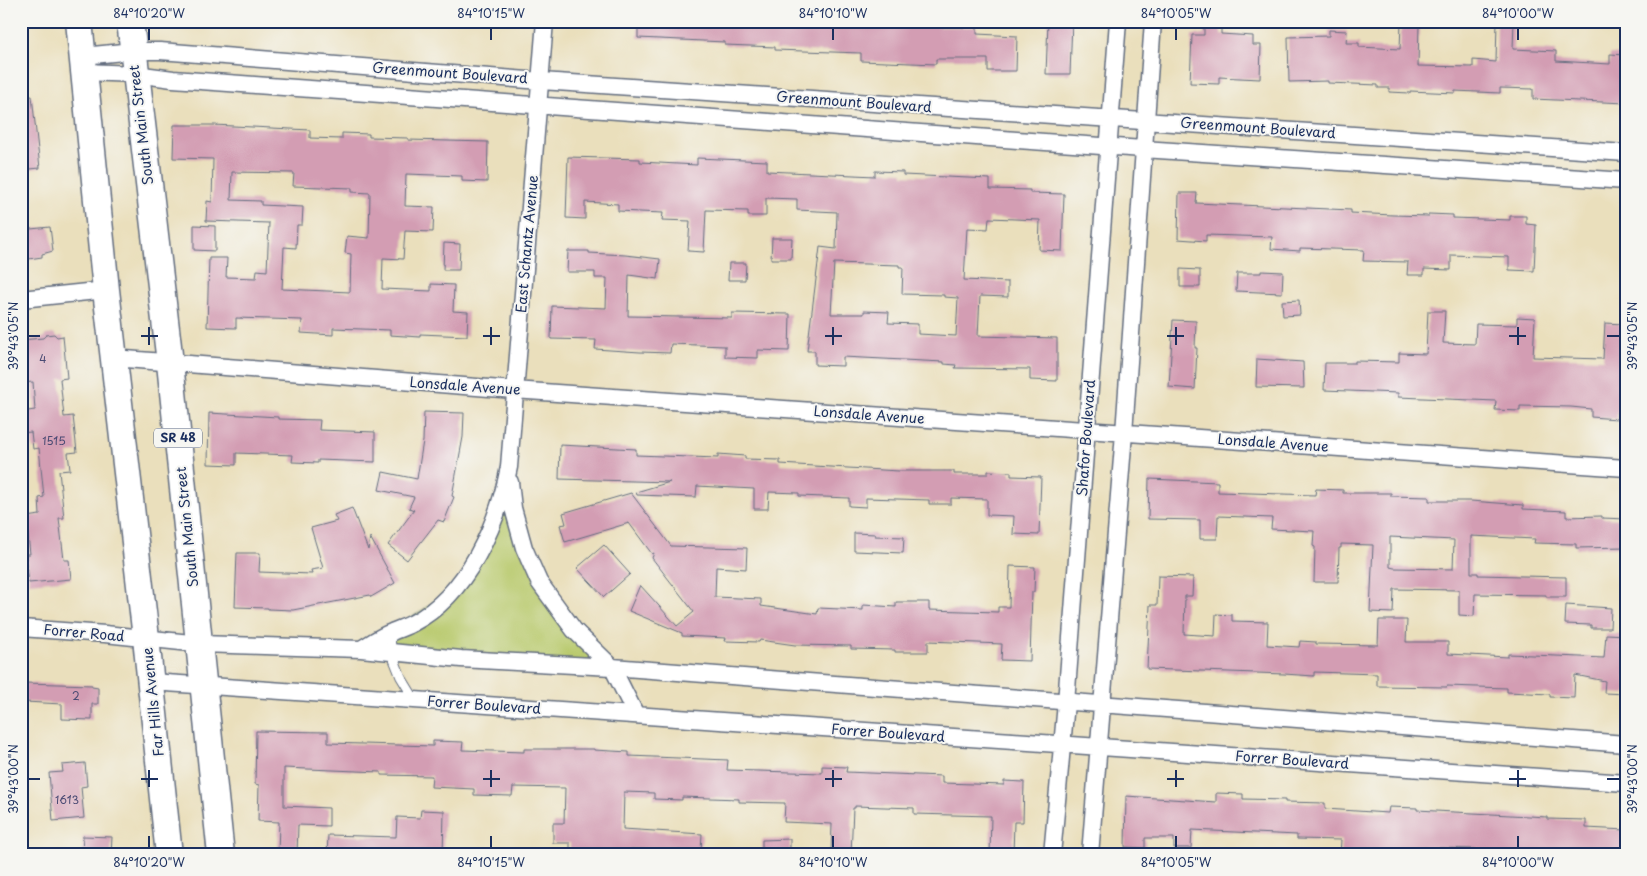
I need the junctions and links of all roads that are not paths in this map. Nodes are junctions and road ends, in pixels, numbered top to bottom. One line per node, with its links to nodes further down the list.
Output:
1 (79, 21): 7 (main road)
2 (130, 21): 6 (main road, South Main Street / SR 48)
3 (545, 21): 8 (street, East Schantz Avenue)
4 (1118, 21): 10 (street, Shafor Boulevard)
5 (1153, 21): 11 (street)
6 (134, 63): 7 (street, Greenmount Boulevard); 7 (street, Greenmount Boulevard); 8 (street, Greenmount Boulevard); 9 (street, Greenmount Boulevard); 19 (main road, South Main Street / SR 48)
7 (84, 64): 16 (main road)
8 (541, 80): 9 (street, East Schantz Avenue); 10 (street, Greenmount Boulevard)
9 (538, 105): 12 (street, Greenmount Boulevard); 20 (street, East Schantz Avenue)
10 (1111, 120): 11 (street, Greenmount Boulevard); 12 (street, Shafor Boulevard)
11 (1145, 120): 13 (street); 14 (street, Greenmount Boulevard)
12 (1108, 146): 13 (street, Greenmount Boulevard); 21 (street, Shafor Boulevard)
13 (1143, 149): 15 (street, Greenmount Boulevard); 22 (street)
14 (1626, 153)
15 (1626, 181)
16 (106, 290): 17 (street); 18 (main road)
17 (21, 298)
18 (113, 358): 19 (street, Lonsdale Avenue); 27 (main road)
19 (170, 363): 20 (street, Lonsdale Avenue); 28 (main road, South Main Street / SR 48)
20 (514, 390): 21 (street, Lonsdale Avenue); 23 (street, East Schantz Avenue)
21 (1086, 430): 22 (street, Lonsdale Avenue); 35 (street, Shafor Boulevard)
22 (1124, 433): 24 (street, Lonsdale Avenue); 36 (street)
23 (509, 467): 26 (street, East Schantz Avenue); 31 (street, East Schantz Avenue)
24 (1626, 468)
25 (21, 628): 27 (street, Forrer Road)
26 (390, 632): 29 (street, East Schantz Avenue); 30 (lane)
27 (146, 638): 28 (street, Forrer Road); 32 (main road, Far Hills Avenue)
28 (200, 644): 29 (street); 33 (main road, South Main Street / SR 48)
29 (361, 648): 30 (street)
30 (392, 652): 31 (street); 34 (lane)
31 (612, 667): 35 (street); 37 (street, East Schantz Avenue)
32 (151, 682): 33 (street, Forrer Boulevard); 42 (main road, Far Hills Avenue)
33 (204, 685): 34 (street, Forrer Boulevard); 43 (main road, South Main Street / SR 48)
34 (415, 700): 37 (street, Forrer Boulevard)
35 (1066, 703): 36 (street); 38 (street, Shafor Boulevard)
36 (1102, 705): 39 (street); 40 (street)
37 (636, 716): 38 (street, Forrer Boulevard)
38 (1061, 744): 40 (street, Forrer Boulevard); 44 (street, Shafor Boulevard)
39 (1626, 744)
40 (1099, 747): 41 (street, Forrer Boulevard); 45 (street)
41 (1626, 783)
42 (169, 855)
43 (221, 855)
44 (1052, 855)
45 (1090, 855)

